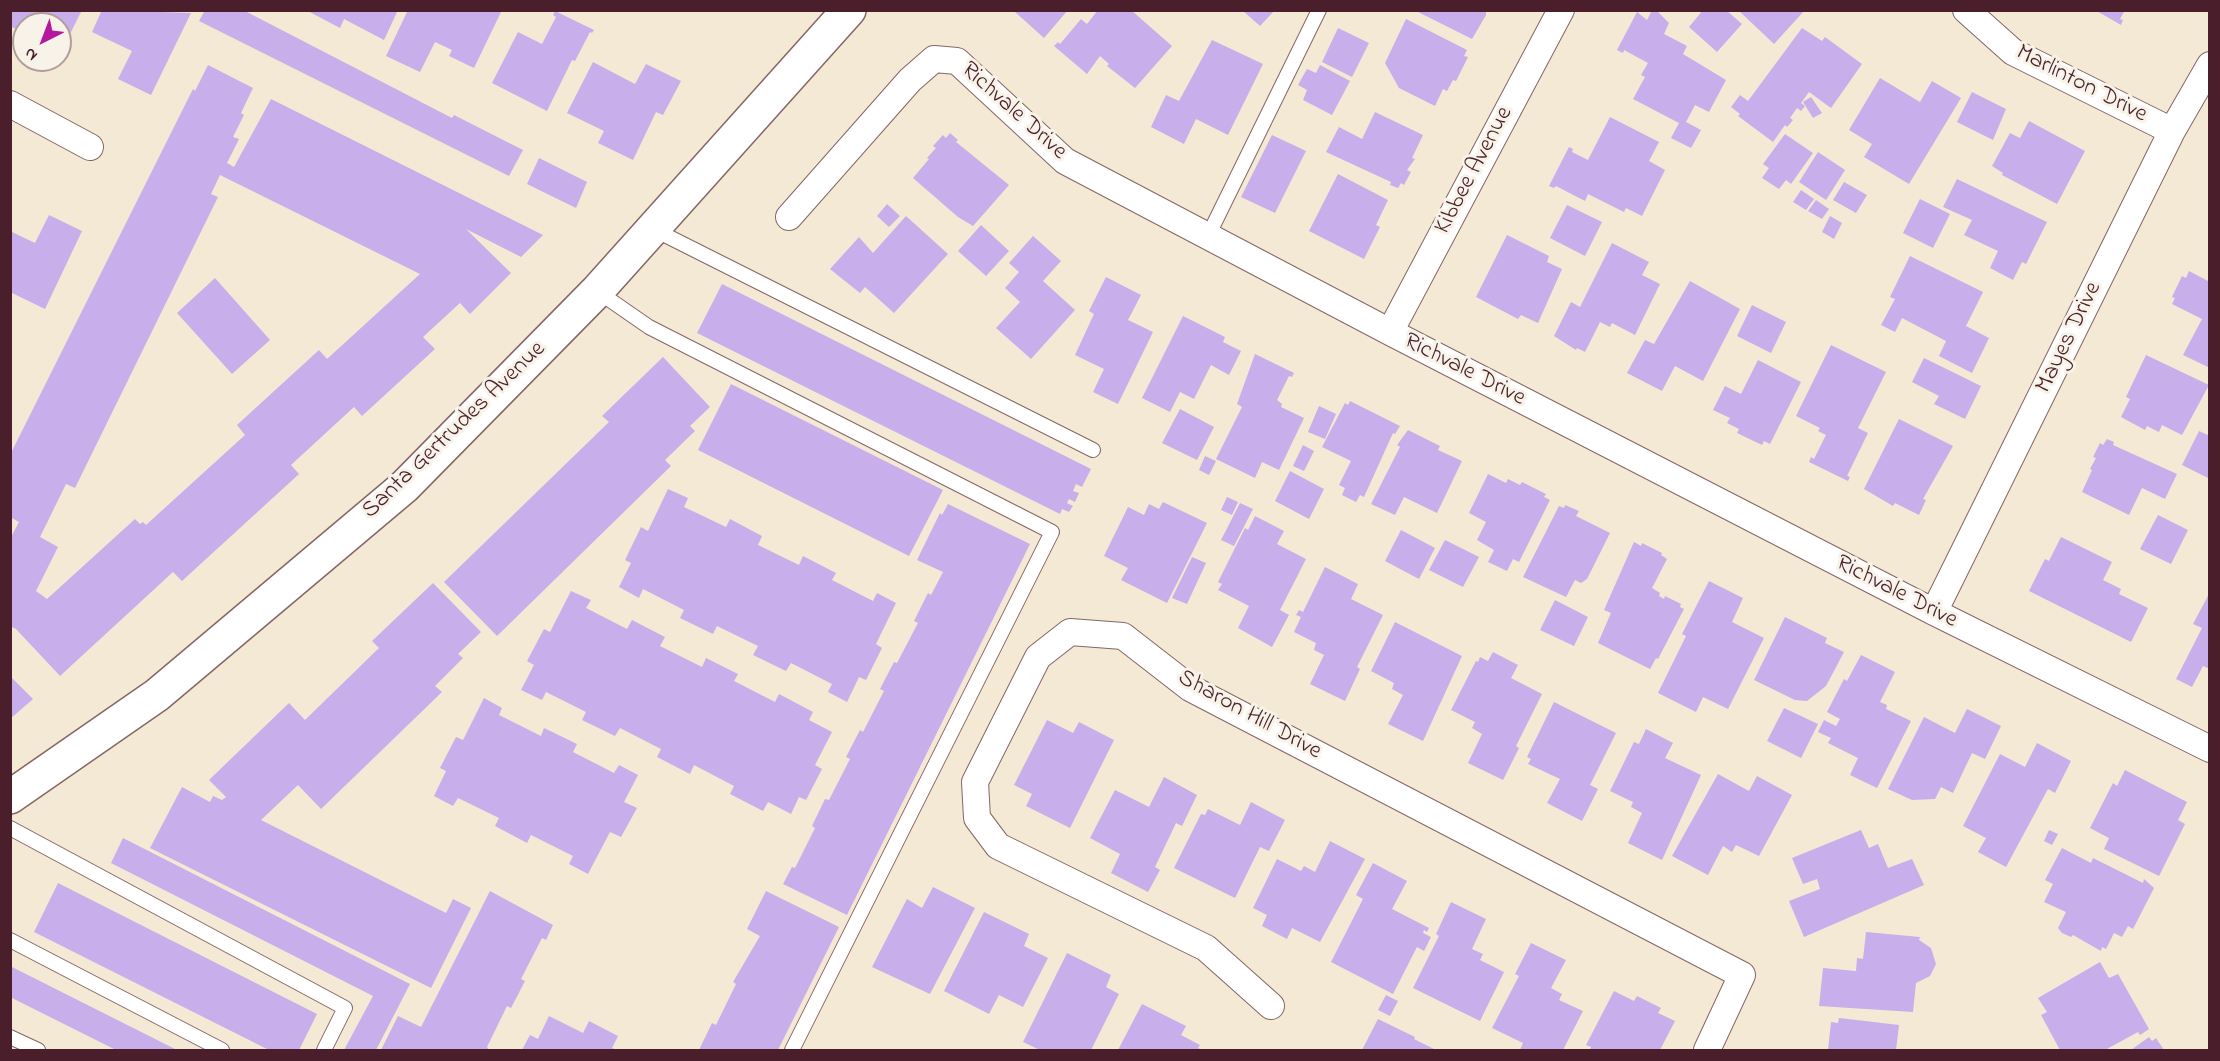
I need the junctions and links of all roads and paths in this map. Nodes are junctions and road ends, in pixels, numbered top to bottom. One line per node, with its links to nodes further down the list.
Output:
1 (849, 10): 10 (main road, Santa Gertrudes Avenue)
2 (1319, 10): 11 (lane)
3 (1561, 10): 13 (street, Kibbee Avenue)
4 (1966, 10): 7 (street, Marlinton Drive)
5 (2210, 65): 7 (street, Mayes Drive)
6 (10, 104): 8 (street)
7 (2172, 131): 15 (street, Mayes Drive)
8 (90, 147)
9 (789, 217): 11 (street, Richvale Drive)
10 (653, 229): 12 (main road, Santa Gertrudes Avenue); 14 (lane)
11 (1208, 236): 13 (street, Richvale Drive)
12 (597, 291): 17 (main road, Santa Gertrudes Avenue); 25 (lane)
13 (1390, 332): 15 (street, Richvale Drive)
14 (1092, 450)
15 (1934, 612): 16 (street, Richvale Drive)
16 (2210, 749)
17 (10, 797)
18 (10, 828): 24 (lane)
19 (10, 940): 23 (lane)
20 (1271, 1006): 26 (street, Sharon Hill Drive)
21 (10, 1036): 22 (lane)
22 (38, 1050)
23 (222, 1050)
24 (324, 1050)
25 (792, 1050)
26 (1707, 1050)

